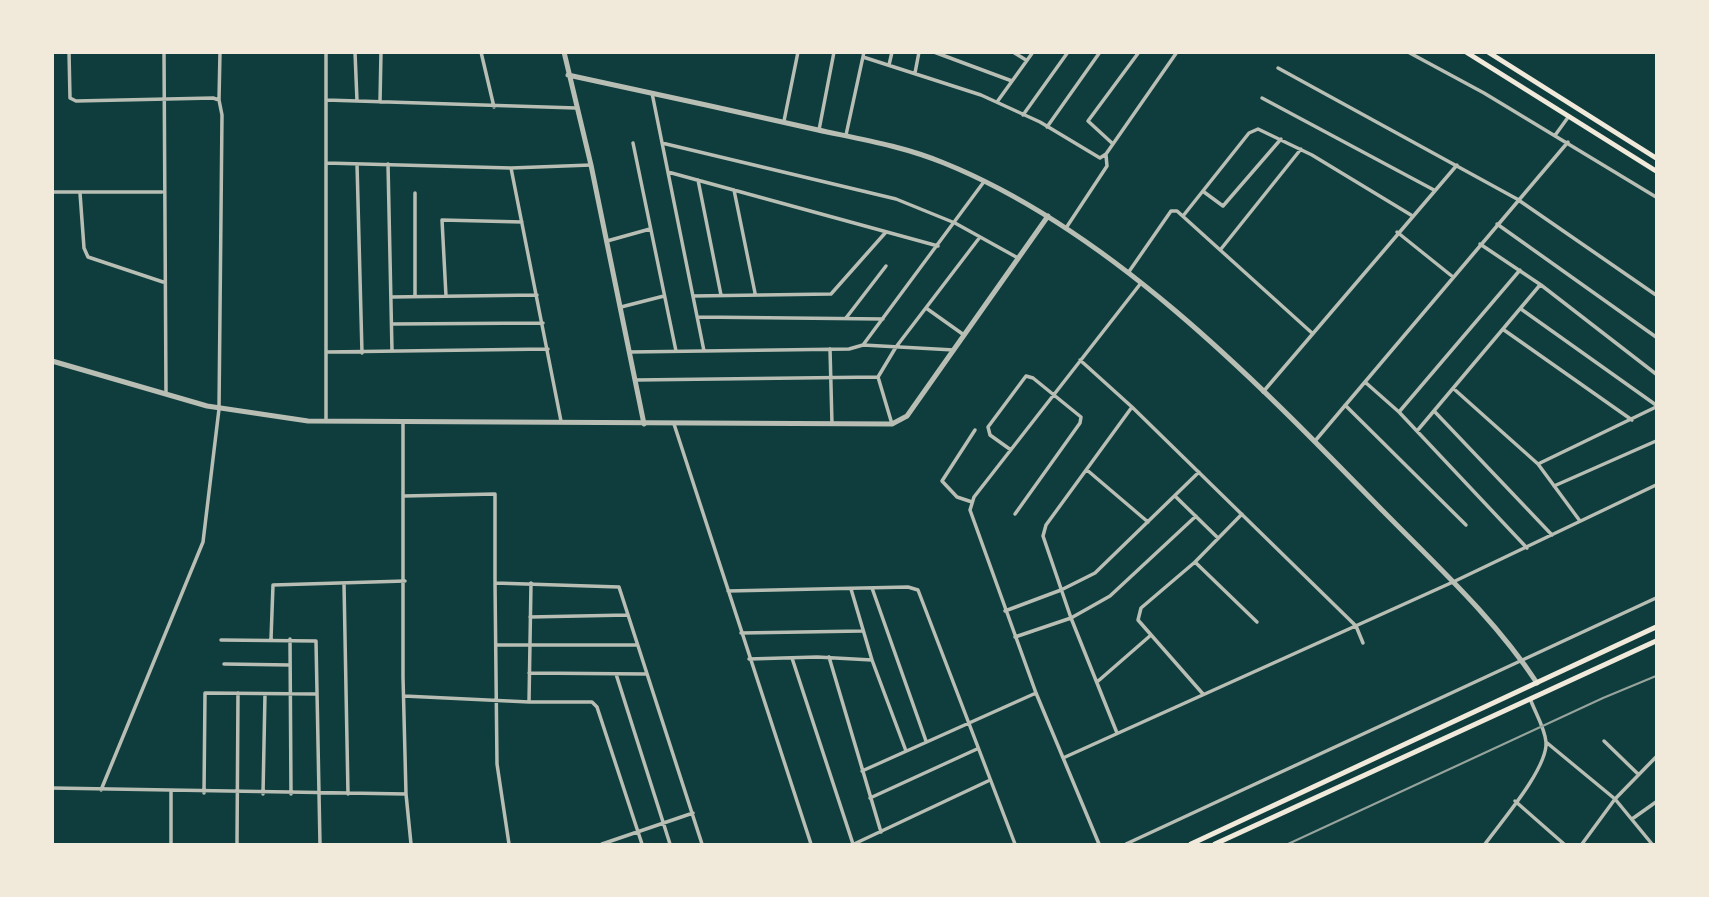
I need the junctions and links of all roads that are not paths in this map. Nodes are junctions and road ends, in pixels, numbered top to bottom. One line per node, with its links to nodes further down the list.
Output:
1 (69, 52): 35 (street)
2 (164, 52): 35 (street)
3 (220, 52): 36 (street)
4 (326, 52): 37 (street)
5 (355, 52): 38 (street)
6 (381, 52): 39 (street)
7 (481, 52): 41 (street)
8 (564, 52): 30 (street)
9 (798, 52): 45 (street)
10 (834, 52): 47 (street)
11 (892, 52): 26 (street)
12 (919, 52): 29 (street)
13 (934, 52): 24 (street)
14 (1013, 52): 25 (street)
15 (1033, 52): 25 (street)
16 (1068, 52): 44 (street)
17 (1100, 52): 46 (street)
18 (1139, 52): 54 (street)
19 (1177, 52): 54 (street)
20 (1408, 52): 48 (street)
21 (1466, 52): 32 (main road)
22 (1488, 52): 28 (main road)
23 (863, 55): 26 (street); 49 (street)
24 (948, 55): 31 (street)
25 (1027, 61): 31 (street)
26 (889, 65): 29 (street)
27 (1278, 68): 62 (street)
28 (1521, 72): 32 (main road); 57 (main road)
29 (915, 73): 40 (street)
30 (568, 75): 33 (street); 42 (street)
31 (1012, 81): 40 (street)
32 (1514, 82): 43 (main road)
33 (652, 93): 45 (street); 53 (street)
34 (1262, 98): 69 (street)
35 (164, 100): 36 (street); 72 (street)
36 (219, 100): 146 (street)
37 (326, 100): 38 (street); 58 (street)
38 (356, 101): 39 (street)
39 (380, 102): 41 (street)
40 (997, 102): 44 (street)
41 (494, 107): 42 (street)
42 (576, 108): 61 (street)
43 (1570, 114): 48 (street); 64 (main road)
44 (1023, 115): 46 (street)
45 (784, 121): 47 (street)
46 (1047, 127): 56 (street)
47 (818, 130): 49 (street)
48 (1556, 134): 51 (street)
49 (846, 135): 67 (street)
50 (1281, 139): 55 (street); 70 (street); 70 (street)
51 (1568, 142): 75 (street); 76 (street)
52 (633, 143): 84 (street)
53 (662, 143): 65 (street); 81 (street)
54 (1113, 144): 56 (street)
55 (1301, 149): 77 (street); 91 (street)
56 (1106, 154): 83 (street)
57 (1657, 158)
58 (326, 163): 59 (street); 129 (street)
59 (357, 164): 60 (street); 131 (street)
60 (388, 164): 63 (street); 107 (street)
61 (592, 164): 63 (street); 88 (street)
62 (1457, 164): 69 (street); 76 (street)
63 (511, 168): 80 (street)
64 (1657, 171)
65 (668, 172): 66 (street); 106 (street)
66 (698, 180): 68 (street); 102 (street)
67 (984, 181): 78 (street); 81 (street)
68 (734, 190): 85 (street); 100 (street)
69 (1434, 190): 77 (street)
70 (1203, 191): 79 (street)
71 (52, 192): 73 (street)
72 (163, 192): 73 (street); 97 (street)
73 (80, 193): 97 (street)
74 (415, 193): 108 (street)
75 (1657, 197)
76 (1517, 199): 82 (street); 103 (street)
77 (1411, 215): 86 (street)
78 (1048, 216): 83 (street); 92 (street)
79 (1183, 216): 91 (street); 95 (street)
80 (522, 222): 101 (street); 104 (street)
81 (955, 223): 87 (street); 90 (street)
82 (1497, 224): 89 (street); 120 (street)
83 (1066, 228): 95 (street)
84 (650, 229): 88 (street); 105 (street)
85 (886, 232): 90 (street); 100 (street)
86 (1397, 232): 96 (street); 118 (street)
87 (979, 237): 92 (street); 110 (street)
88 (607, 241): 109 (street)
89 (1480, 244): 94 (street); 96 (street)
90 (938, 246): 114 (street)
91 (1221, 249): 118 (street)
92 (1019, 258): 119 (street)
93 (886, 265): 113 (street)
94 (1520, 270): 99 (street); 147 (street)
95 (1128, 273): 98 (street)
96 (1453, 277): 138 (street)
97 (164, 282): 141 (street)
98 (1141, 283): 132 (street); 140 (street)
99 (1541, 285): 111 (street); 134 (street)
100 (755, 293): 102 (street)
101 (537, 295): 104 (street); 115 (street)
102 (721, 295): 106 (street)
103 (1657, 295)
104 (446, 296): 108 (street)
105 (664, 296): 109 (street); 127 (street)
106 (693, 296): 112 (street)
107 (391, 297): 108 (street); 116 (street)
108 (415, 297)
109 (621, 307): 130 (street)
110 (926, 308): 119 (street); 122 (street)
111 (1521, 309): 117 (street); 144 (street)
112 (697, 317): 113 (street); 128 (street)
113 (846, 318): 114 (street)
114 (883, 319): 121 (street)
115 (543, 323): 116 (street); 123 (street)
116 (392, 324): 126 (street)
117 (1504, 330): 139 (street); 149 (street)
118 (1313, 333): 140 (street)
119 (964, 335): 125 (street)
120 (1657, 337)
121 (863, 345): 122 (street); 124 (street)
122 (896, 347): 125 (street); 135 (street)
123 (548, 349): 126 (street); 152 (street)
124 (830, 349): 128 (street); 136 (street)
125 (954, 350): 156 (street)
126 (393, 351): 131 (street)
127 (676, 351): 128 (street); 130 (street)
128 (704, 351)
129 (326, 352): 131 (street); 150 (street)
130 (631, 352): 137 (street)
131 (362, 353)
132 (1080, 360): 142 (street); 145 (street)
133 (52, 361): 141 (street)
134 (1657, 374)
135 (878, 377): 136 (street); 156 (street)
136 (831, 378): 137 (street); 155 (street)
137 (636, 380): 154 (street)
138 (1365, 382): 143 (street); 147 (street)
139 (1454, 390): 148 (street); 162 (street)
140 (1263, 392): 159 (street)
141 (166, 395): 146 (street)
142 (1053, 396): 161 (street); 161 (street); 170 (street)
143 (1345, 405): 159 (street); 175 (street)
144 (1657, 406): 149 (street)
145 (1132, 407): 163 (street); 164 (street)
146 (219, 409): 150 (street); 250 (street)
147 (1399, 412): 158 (street)
148 (1435, 412): 158 (street); 176 (street)
149 (1632, 420): 162 (street)
150 (326, 422): 151 (street)
151 (403, 422): 152 (street); 167 (street)
152 (561, 423): 154 (street)
153 (674, 423): 154 (street); 155 (street); 188 (street)
154 (644, 424)
155 (832, 424): 156 (street)
156 (892, 424)
157 (975, 430): 169 (street)
158 (1417, 430): 178 (street)
159 (1315, 441): 181 (street)
160 (1657, 441): 166 (street)
161 (1011, 450): 169 (street)
162 (1538, 464): 166 (street)
163 (1087, 470): 174 (street); 187 (street)
164 (1200, 472): 168 (street); 171 (street)
165 (1657, 485): 173 (street)
166 (1554, 486): 173 (street)
167 (404, 495): 180 (street); 182 (street)
168 (1175, 496): 172 (street); 174 (street)
169 (972, 502): 190 (street)
170 (1015, 514)
171 (1242, 514): 177 (street); 195 (street)
172 (1195, 516): 177 (street); 193 (street)
173 (1580, 521): 176 (street)
174 (1148, 522): 187 (street)
175 (1466, 525)
176 (1552, 535): 178 (street)
177 (1218, 538): 179 (street)
178 (1527, 548): 181 (street)
179 (1195, 562): 194 (street); 199 (street)
180 (405, 581): 184 (street); 229 (street)
181 (1453, 582): 195 (street); 215 (street)
182 (495, 583): 183 (street); 207 (street)
183 (531, 583): 191 (street); 192 (street)
184 (344, 584): 201 (street); 257 (street)
185 (872, 588): 186 (street); 233 (street); 236 (street)
186 (851, 589): 188 (street); 197 (street)
187 (1061, 590): 190 (street); 193 (street)
188 (728, 591): 198 (street)
189 (1657, 598): 215 (street)
190 (1005, 611): 200 (street)
191 (628, 615): 192 (street); 209 (street)
192 (530, 617): 208 (street)
193 (1071, 618): 200 (street); 221 (street)
194 (1257, 622)
195 (1356, 626): 206 (street); 228 (street)
196 (1657, 626): 205 (main road)
197 (862, 631): 198 (street); 214 (street)
198 (741, 633): 213 (street)
199 (1151, 635): 221 (street); 228 (street)
200 (1015, 637): 225 (street)
201 (271, 639): 202 (street); 203 (street)
202 (290, 639): 217 (street); 227 (street)
203 (221, 640)
204 (1657, 641): 210 (main road)
205 (1623, 642): 210 (main road); 222 (main road)
206 (1363, 643)
207 (496, 645): 208 (street); 230 (street)
208 (529, 645): 209 (street); 218 (street)
209 (636, 645): 220 (street)
210 (1630, 654): 231 (main road)
211 (829, 657): 212 (street); 214 (street); 244 (street)
212 (792, 658): 213 (street); 280 (street)
213 (749, 659): 279 (street)
214 (872, 660): 241 (street)
215 (1522, 661): 222 (street); 283 (street)
216 (224, 664): 217 (street)
217 (290, 665): 226 (street)
218 (529, 673): 219 (street); 232 (street)
219 (616, 674): 220 (street); 265 (street)
220 (646, 674): 263 (street)
221 (1097, 682): 235 (street)
222 (1537, 683): 234 (main road)
223 (238, 693): 224 (street); 252 (street); 253 (street)
224 (265, 693): 226 (street); 254 (street)
225 (1036, 693): 233 (street); 243 (street)
226 (291, 694): 227 (street); 255 (street)
227 (318, 694): 256 (street)
228 (1203, 695): 235 (street)
229 (404, 696): 230 (street); 258 (street)
230 (495, 701): 232 (street); 274 (street)
231 (1531, 701): 238 (main road); 239 (street)
232 (529, 702): 266 (street)
233 (966, 722): 236 (street); 240 (street)
234 (1434, 730): 238 (main road); 246 (main road)
235 (1117, 733): 243 (street)
236 (926, 741): 241 (street)
237 (1604, 741): 245 (street)
238 (1439, 742): 248 (main road)
239 (1546, 742): 260 (street); 261 (street)
240 (977, 749): 247 (street); 259 (street)
241 (906, 751): 244 (street)
242 (1657, 757): 245 (street)
243 (1063, 758): 282 (street)
244 (862, 771): 259 (street)
245 (1638, 774): 260 (street)
246 (1339, 775): 248 (main road); 284 (main road)
247 (989, 780): 267 (street); 281 (street)
248 (1344, 785): 285 (main road)
249 (52, 788): 250 (street)
250 (101, 790): 251 (street)
251 (171, 791): 252 (street); 270 (street)
252 (204, 793): 253 (street)
253 (236, 793): 254 (street); 271 (street)
254 (263, 793): 255 (street)
255 (291, 794): 256 (street)
256 (320, 794): 257 (street); 272 (street)
257 (348, 794): 258 (street)
258 (406, 794): 273 (street)
259 (870, 798): 267 (street)
260 (1615, 799): 264 (street); 288 (street)
261 (1515, 801): 286 (street); 287 (street)
262 (1657, 802): 264 (street)
263 (693, 813): 265 (street); 278 (street)
264 (1632, 819): 269 (street)
265 (663, 823): 266 (street); 277 (street)
266 (638, 832): 275 (street); 276 (street)
267 (881, 832): 280 (street)
268 (1657, 837): 269 (street)
269 (1651, 844)
270 (171, 845)
271 (237, 845)
272 (320, 845)
273 (411, 845)
274 (509, 845)
275 (602, 845)
276 (642, 845)
277 (670, 845)
278 (702, 845)
279 (811, 845)
280 (853, 845)
281 (1015, 845)
282 (1099, 845)
283 (1126, 845)
284 (1191, 845)
285 (1215, 845)
286 (1485, 845)
287 (1564, 845)
288 (1582, 845)

